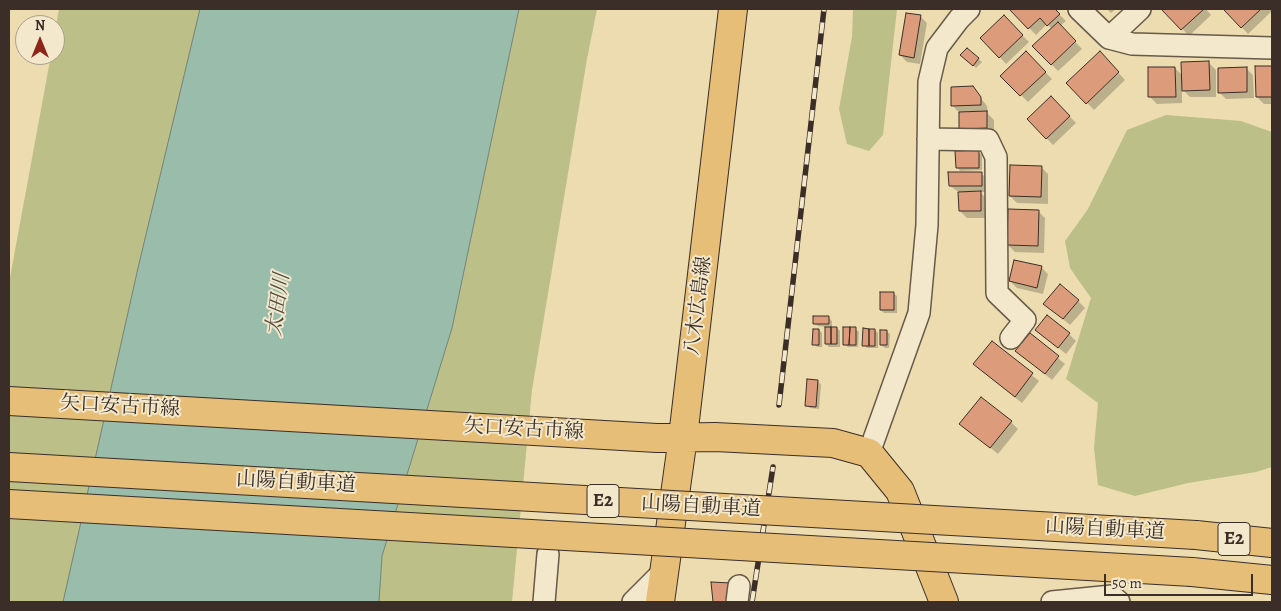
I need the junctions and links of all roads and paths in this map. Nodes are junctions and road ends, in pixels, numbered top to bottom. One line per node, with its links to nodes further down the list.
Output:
1 (734, 9): 10 (main road, 八木広島線)
2 (969, 9): 7 (street)
3 (1080, 9): 5 (street)
4 (1140, 9): 5 (street)
5 (1109, 38): 6 (street)
6 (1272, 47)
7 (928, 139): 8 (street); 11 (street)
8 (1011, 338)
9 (9, 401): 10 (main road, 矢口安古市線)
10 (670, 437): 11 (main road, 矢口安古市線); 16 (main road, 八木広島線)
11 (870, 453): 21 (main road)
12 (9, 467): 14 (main road, 山陽自動車道 / E2, bridge)
13 (9, 504): 17 (main road, 山陽自動車道 / E2, bridge)
14 (1272, 543)
15 (548, 554): 18 (street)
16 (664, 571): 19 (street); 20 (main road, 八木広島線)
17 (1272, 580)
18 (544, 602)
19 (634, 602)
20 (660, 602)
21 (944, 602)
22 (1052, 602): 23 (street)
23 (1118, 602)

